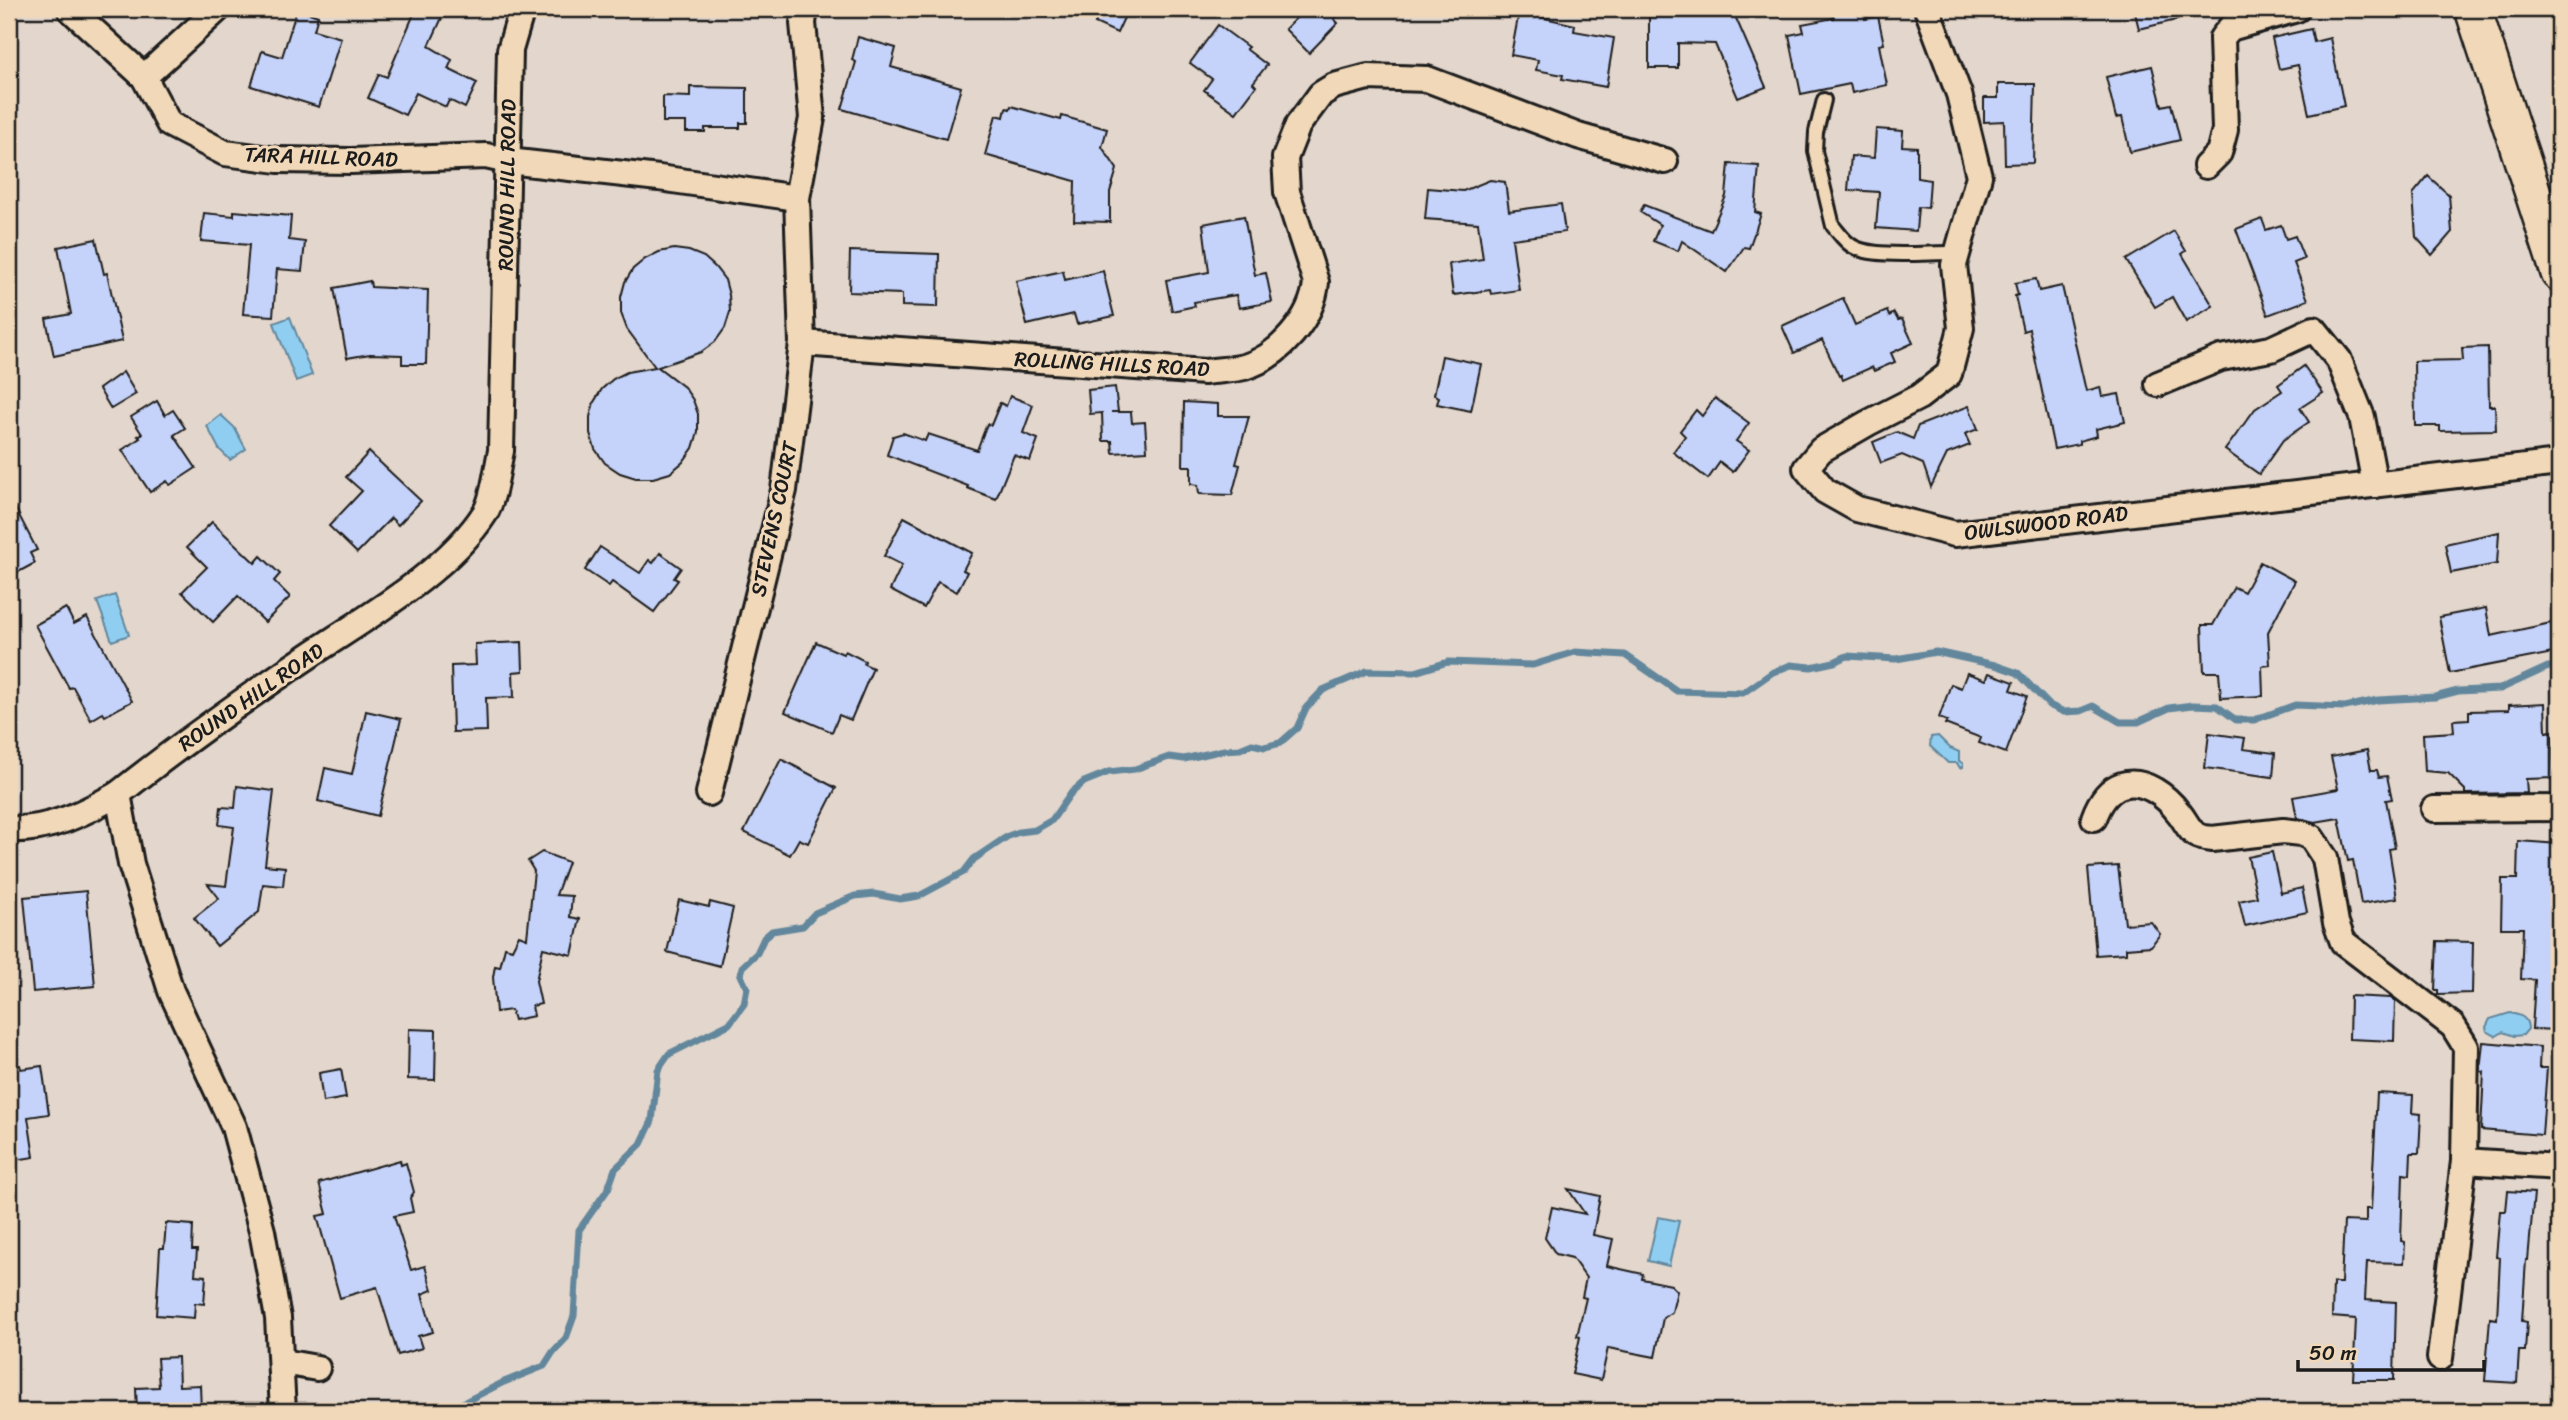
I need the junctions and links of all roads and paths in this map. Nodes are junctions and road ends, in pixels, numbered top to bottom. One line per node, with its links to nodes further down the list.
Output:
1 (70, 9): 10 (street, TARA HILL ROAD)
2 (218, 9): 10 (street)
3 (522, 9): 13 (street, ROUND HILL ROAD)
4 (805, 9): 15 (street, STEVENS COURT)
5 (1927, 9): 16 (street, OWLSWOOD ROAD)
6 (2297, 9): 14 (street)
7 (2473, 9): 17 (main road)
8 (2556, 9): 9 (path)
9 (2559, 19)
10 (144, 77): 13 (street, TARA HILL ROAD)
11 (1824, 100): 16 (lane)
12 (1665, 161): 18 (street, ROLLING HILLS ROAD)
13 (508, 162): 15 (street); 23 (street, ROUND HILL ROAD)
14 (2206, 166)
15 (797, 198): 18 (street, STEVENS COURT)
16 (1957, 253): 21 (street, OWLSWOOD ROAD)
17 (2559, 273)
18 (803, 343): 22 (street, STEVENS COURT)
19 (2158, 384): 21 (street)
20 (2559, 463): 21 (street, OWLSWOOD ROAD)
21 (2375, 485)
22 (709, 793)
23 (118, 794): 27 (street, ROUND HILL ROAD); 31 (street)
24 (2559, 808): 25 (street)
25 (2434, 809)
26 (2094, 818): 28 (street)
27 (9, 829)
28 (2464, 1161): 29 (street); 30 (street)
29 (2559, 1167)
30 (2440, 1358)
31 (282, 1362): 32 (street); 33 (street)
32 (317, 1368)
33 (283, 1411)

